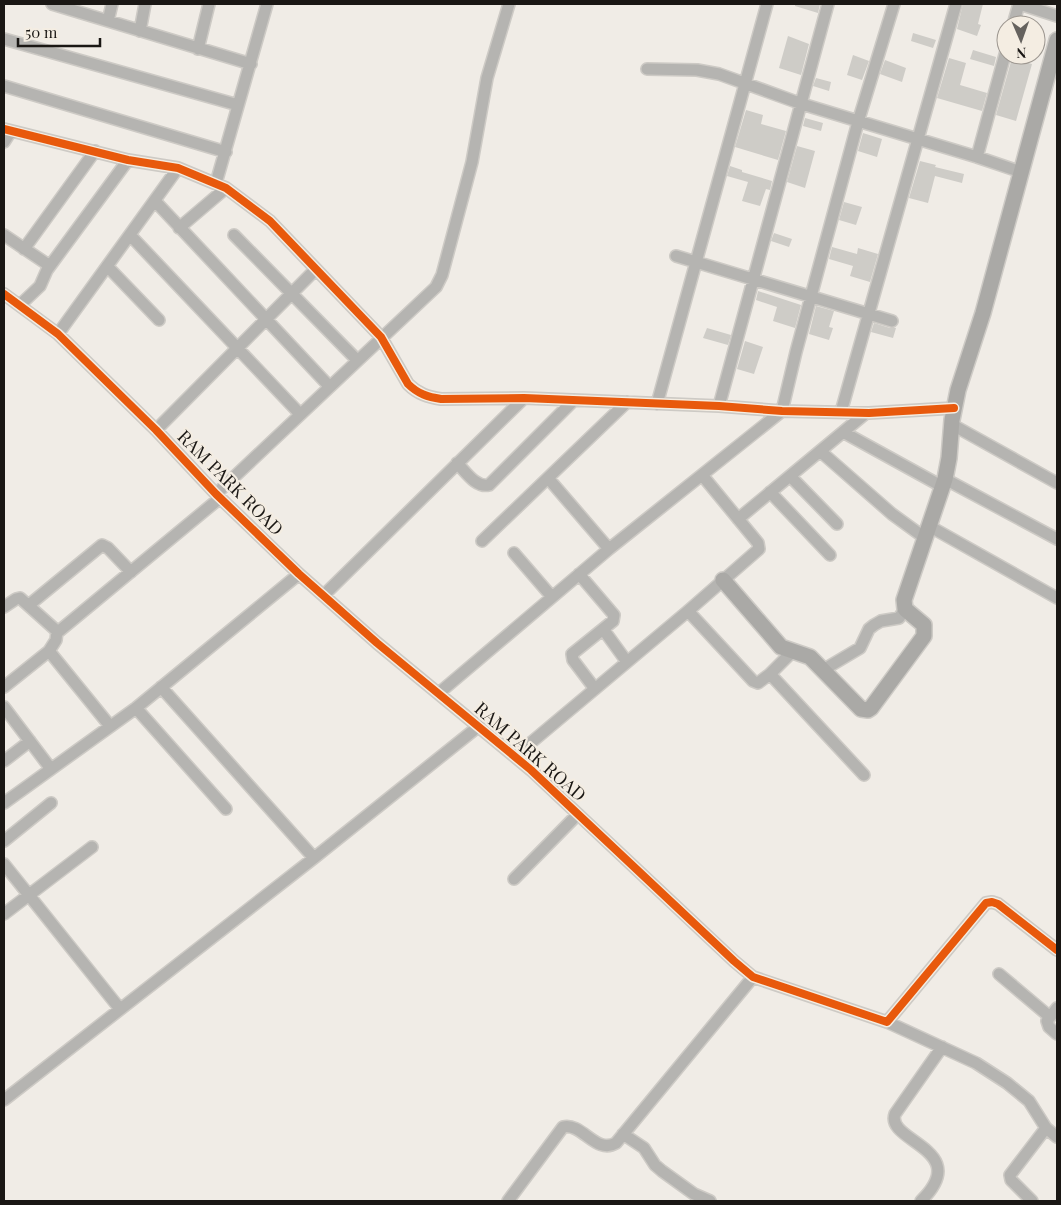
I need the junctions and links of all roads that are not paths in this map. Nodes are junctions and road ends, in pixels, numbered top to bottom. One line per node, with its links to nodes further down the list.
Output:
1 (52, 4): 12 (street)
2 (112, 4): 14 (street)
3 (145, 4): 15 (street)
4 (209, 4): 18 (street)
5 (267, 4): 19 (street)
6 (509, 4): 58 (street)
7 (763, 4): 22 (street)
8 (828, 4): 24 (street)
9 (894, 4): 26 (street)
10 (956, 4): 28 (street)
11 (1020, 4): 13 (street)
12 (74, 7): 14 (street)
13 (1057, 16)
14 (108, 21): 15 (street)
15 (140, 32): 18 (street)
16 (4, 39): 25 (street)
17 (1057, 40): 35 (street)
18 (198, 48): 19 (street)
19 (251, 64): 25 (street)
20 (1002, 65): 32 (street)
21 (648, 69): 22 (street)
22 (746, 84): 24 (street); 44 (street)
23 (4, 86): 31 (street)
24 (802, 104): 26 (street); 48 (street)
25 (238, 105): 31 (street)
26 (858, 122): 28 (street); 50 (street)
27 (7, 130): 29 (street); 30 (street)
28 (917, 140): 32 (street); 53 (street)
29 (4, 142)
30 (94, 151): 33 (street); 42 (street)
31 (226, 152): 36 (street)
32 (977, 157): 35 (street)
33 (128, 160): 34 (street); 45 (street)
34 (178, 168): 36 (street); 37 (street)
35 (1021, 172): 67 (street)
36 (221, 186): 38 (street); 47 (street)
37 (155, 201): 38 (street); 40 (street)
38 (179, 228): 54 (street)
39 (4, 235): 42 (street)
40 (130, 235): 46 (street); 59 (street)
41 (234, 235): 49 (street)
42 (24, 249): 45 (street)
43 (676, 256): 44 (street)
44 (696, 262): 48 (street); 65 (street)
45 (50, 266): 52 (street)
46 (107, 266): 55 (street); 57 (street)
47 (316, 269): 49 (street); 58 (street)
48 (753, 280): 50 (street); 66 (street)
49 (292, 293): 54 (street); 60 (street)
50 (810, 297): 53 (street); 68 (street)
51 (6, 300): 52 (street, RAM PARK ROAD)
52 (20, 306): 57 (street, RAM PARK ROAD)
53 (868, 314): 56 (street); 69 (street)
54 (266, 319): 59 (street); 61 (street)
55 (159, 320)
56 (892, 321)
57 (58, 334): 73 (street, RAM PARK ROAD)
58 (381, 337): 60 (street); 62 (street)
59 (237, 348): 71 (street); 73 (street)
60 (357, 360): 61 (street)
61 (329, 386): 71 (street)
62 (524, 398): 63 (street); 76 (street)
63 (574, 400): 64 (street); 76 (street)
64 (627, 402): 65 (street); 79 (street)
65 (657, 404): 66 (street)
66 (719, 406): 68 (street)
67 (954, 408): 70 (street); 72 (street)
68 (782, 411): 69 (street); 77 (street)
69 (840, 412): 70 (street)
70 (866, 413): 74 (street)
71 (300, 414): 83 (street)
72 (951, 424): 80 (street); 81 (street)
73 (156, 430): 83 (street, RAM PARK ROAD)
74 (843, 432): 75 (street); 80 (street)
75 (820, 451): 78 (street); 86 (street)
76 (457, 463): 96 (street)
77 (702, 475): 84 (street); 89 (street)
78 (790, 476): 82 (street); 85 (street)
79 (548, 478): 88 (street); 89 (street)
80 (944, 483): 86 (street); 87 (street)
81 (1057, 484)
82 (770, 492): 84 (street); 91 (street)
83 (218, 496): 92 (street); 93 (street, RAM PARK ROAD)
84 (738, 519): 95 (street)
85 (837, 524)
86 (927, 532): 98 (street); 101 (street)
87 (1057, 539)
88 (482, 541)
89 (609, 549): 94 (street)
90 (514, 553): 97 (street)
91 (830, 555)
92 (131, 572): 99 (street); 104 (street)
93 (299, 574): 96 (street, RAM PARK ROAD); 111 (street)
94 (579, 574): 97 (street); 103 (street)
95 (723, 580): 102 (street); 106 (street)
96 (324, 595): 113 (street, RAM PARK ROAD)
97 (552, 597): 113 (street)
98 (1057, 598)
99 (28, 605): 100 (street); 104 (street)
100 (4, 607)
101 (905, 609): 108 (street); 108 (street)
102 (688, 611): 107 (street); 109 (street)
103 (603, 629): 107 (street); 112 (street)
104 (57, 631): 105 (street)
105 (49, 651): 110 (street); 116 (street)
106 (793, 651): 108 (street); 109 (street)
107 (627, 662): 112 (street)
108 (823, 670)
109 (770, 674): 122 (street)
110 (4, 687)
111 (161, 687): 115 (street); 129 (street)
112 (595, 689): 119 (street)
113 (439, 694): 117 (street, RAM PARK ROAD)
114 (4, 707): 118 (street)
115 (136, 708): 116 (street); 125 (street)
116 (110, 726): 121 (street)
117 (479, 726): 119 (street, RAM PARK ROAD); 129 (street)
118 (30, 741): 120 (street); 121 (street)
119 (515, 756): 126 (street, RAM PARK ROAD)
120 (4, 761)
121 (51, 769): 124 (street)
122 (864, 775)
123 (51, 802): 127 (street)
124 (4, 803)
125 (226, 808)
126 (578, 814): 131 (street); 136 (street, RAM PARK ROAD)
127 (4, 841)
128 (92, 847): 132 (street)
129 (314, 858): 137 (street)
130 (4, 864): 132 (street)
131 (514, 879)
132 (28, 896): 133 (street); 137 (street)
133 (4, 914)
134 (1057, 950): 139 (street)
135 (999, 974): 138 (street)
136 (754, 977): 139 (street, RAM PARK ROAD); 144 (street)
137 (120, 1009): 142 (street)
138 (1054, 1013): 140 (street)
139 (887, 1022): 141 (street, RAM PARK ROAD)
140 (1057, 1034)
141 (942, 1047): 143 (street, RAM PARK ROAD); 148 (street)
142 (4, 1100)
143 (1046, 1128): 145 (street, RAM PARK ROAD); 149 (street)
144 (623, 1134): 146 (street); 147 (street)
145 (1057, 1137)
146 (508, 1201)
147 (710, 1201)
148 (921, 1201)
149 (1032, 1201)

